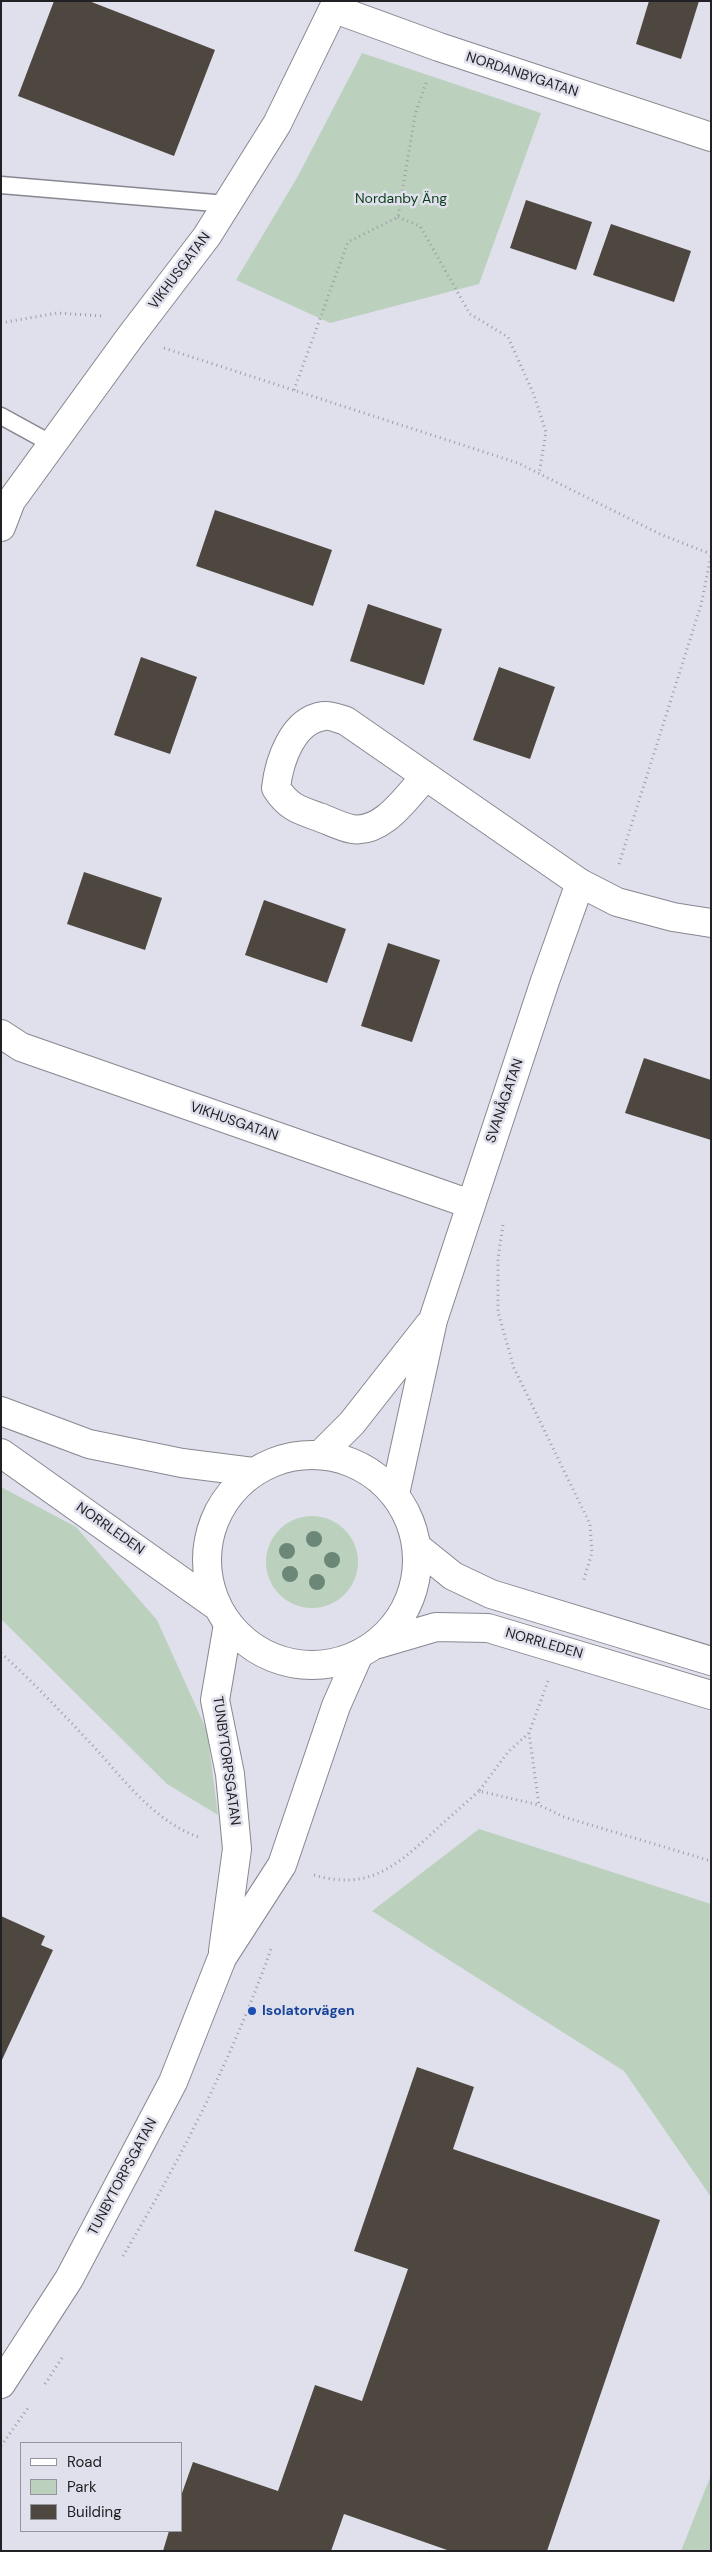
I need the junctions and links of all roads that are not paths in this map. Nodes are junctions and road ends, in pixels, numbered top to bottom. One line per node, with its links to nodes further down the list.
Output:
1 (336, 5): 2 (street, NORDANBYGATAN); 4 (street, VIKHUSGATAN)
2 (711, 137)
3 (1, 185): 4 (lane)
4 (226, 204): 6 (street, VIKHUSGATAN)
5 (1, 416): 6 (lane)
6 (52, 444): 7 (street, VIKHUSGATAN)
7 (1, 527)
8 (425, 777): 8 (street); 9 (street)
9 (580, 883): 10 (street); 12 (street, SVANÅGATAN)
10 (711, 923)
11 (1, 1034): 12 (street, VIKHUSGATAN)
12 (470, 1204): 13 (street, SVANÅGATAN)
13 (433, 1320): 16 (street, SVANÅGATAN); 18 (street, SVANÅGATAN)
14 (1, 1411): 17 (street)
15 (1, 1453): 20 (street, NORRLEDEN)
16 (321, 1454): 17 (street); 18 (street)
17 (253, 1472): 20 (street)
18 (395, 1494): 19 (street)
19 (417, 1547): 21 (street); 22 (street)
20 (223, 1616): 21 (street, NORRLEDEN); 24 (street, TUNBYTORPSGATAN)
21 (367, 1649): 23 (street, NORRLEDEN); 24 (street, TUNBYTORPSGATAN)
22 (711, 1661)
23 (711, 1695)
24 (222, 1958): 25 (street, TUNBYTORPSGATAN)
25 (1, 2384)

